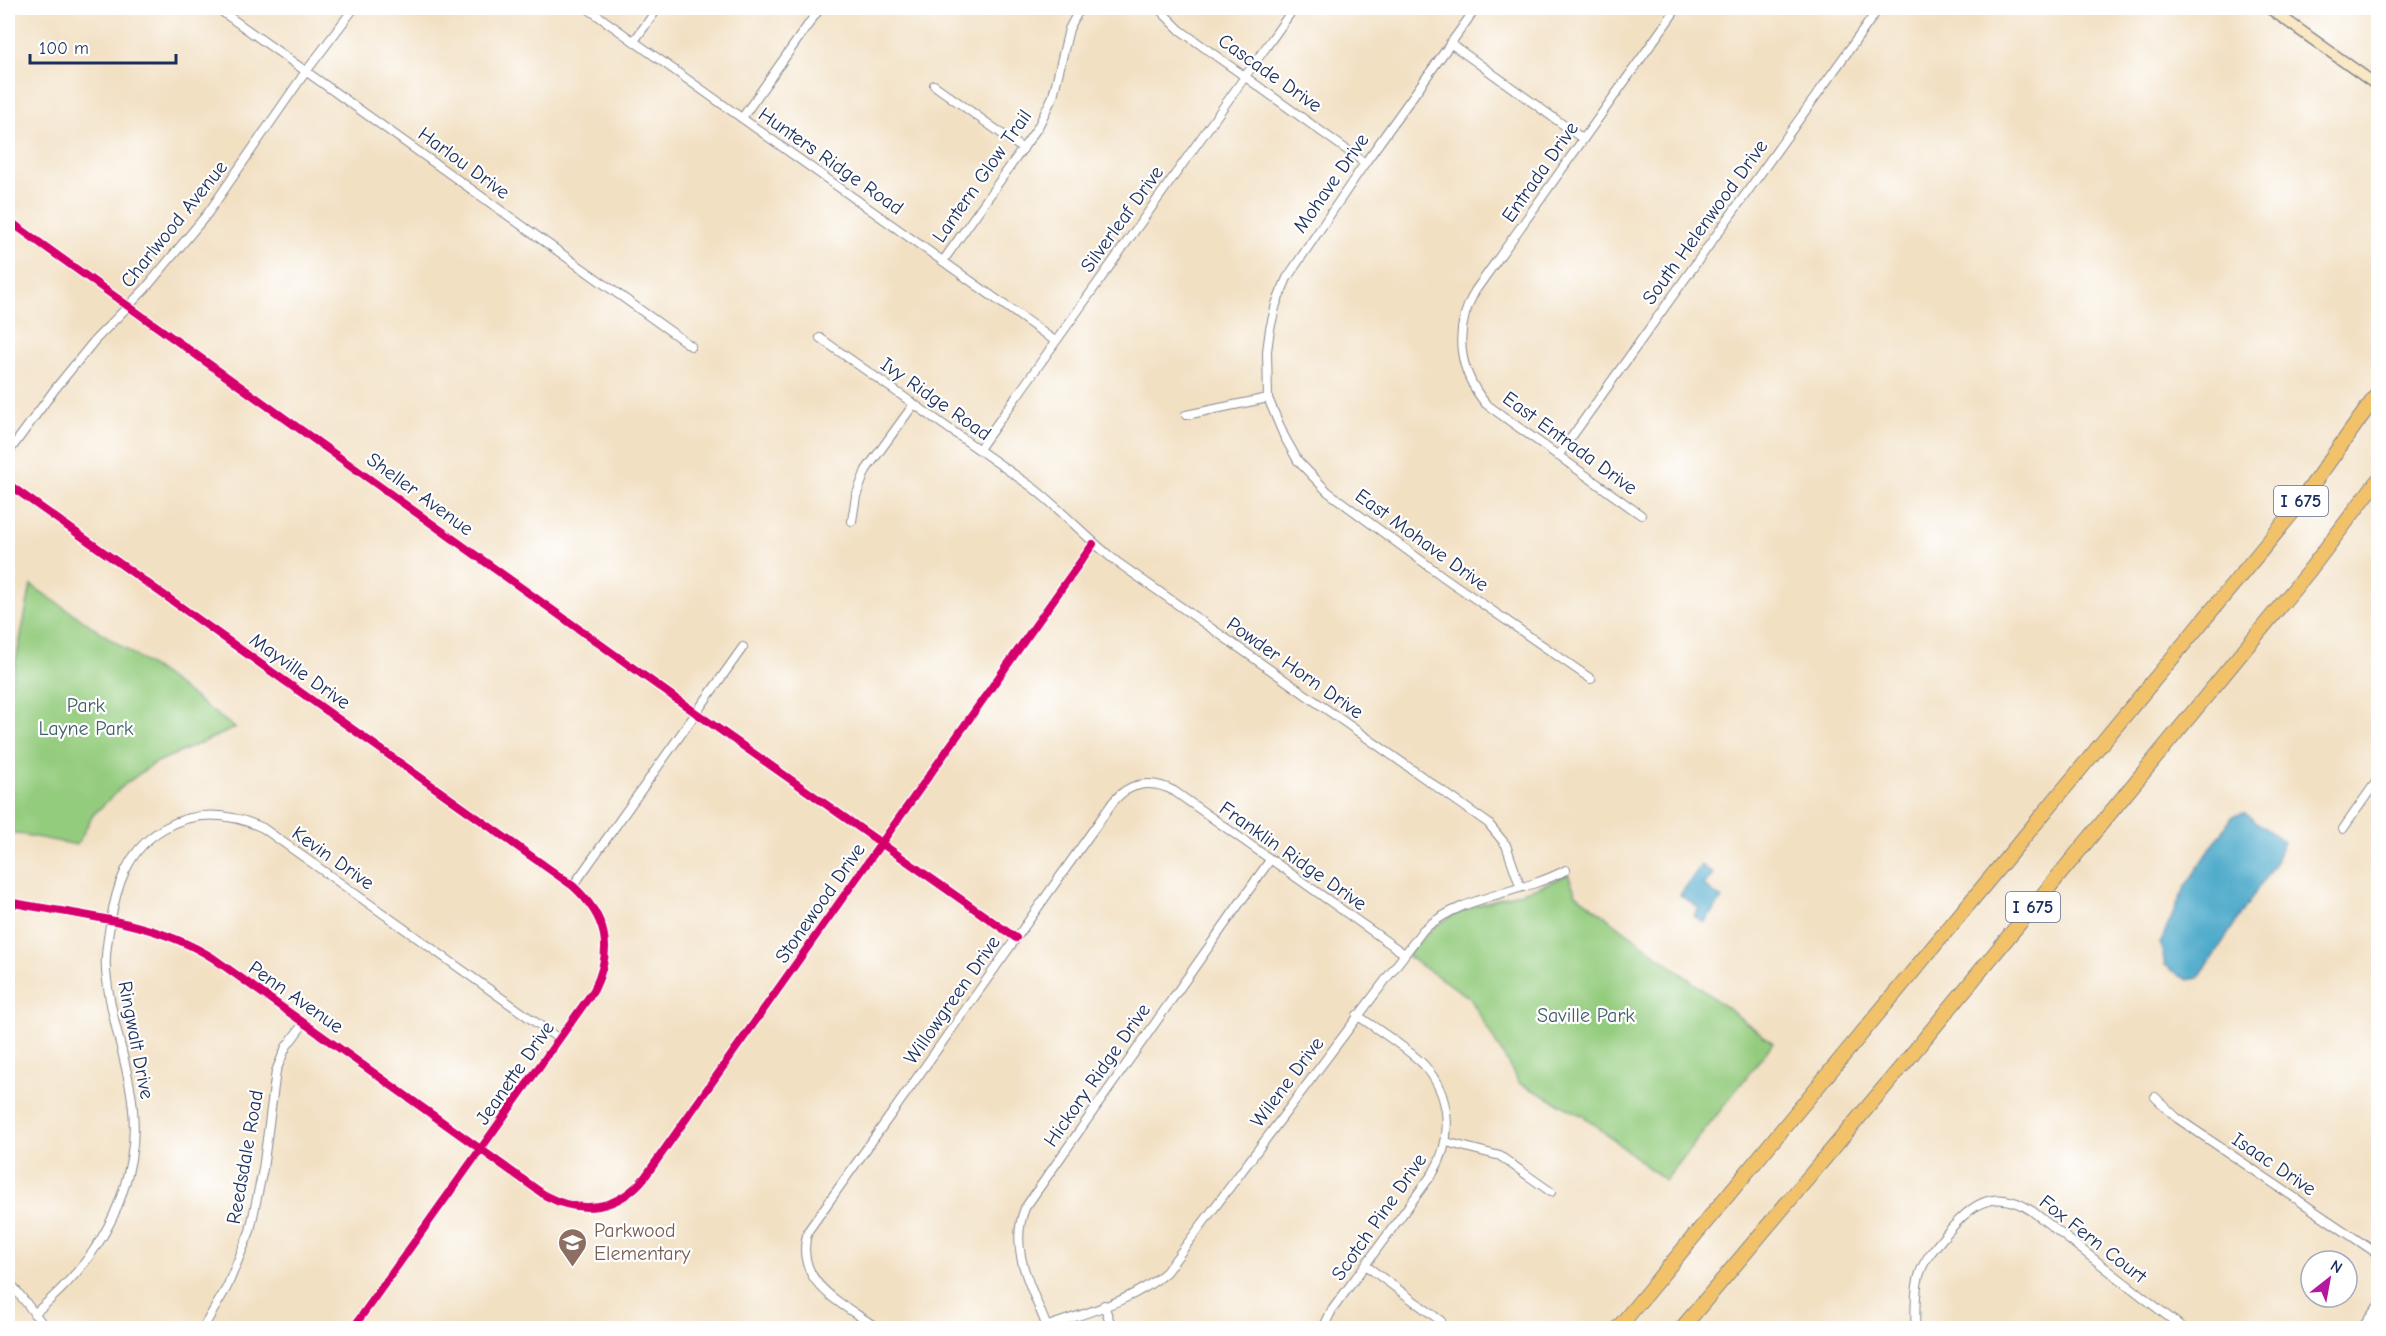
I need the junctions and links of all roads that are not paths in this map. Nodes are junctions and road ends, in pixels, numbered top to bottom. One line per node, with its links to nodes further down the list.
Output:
1 (217, 8): 15 (street, Harlou Drive)
2 (354, 8): 15 (street, Charlwood Avenue)
3 (587, 8): 13 (street, Hunters Ridge Road)
4 (658, 8): 13 (street)
5 (820, 8): 19 (street)
6 (1080, 8): 21 (street, Lantern Glow Trail)
7 (1158, 8): 16 (street, Cascade Drive)
8 (1294, 8): 16 (street, Silverleaf Drive)
9 (1476, 8): 14 (street, Mohave Drive)
10 (1677, 8): 20 (street, Entrada Drive)
11 (1879, 8): 36 (street, South Helenwood Drive)
12 (2269, 8): 18 (main road)
13 (634, 41): 19 (street, Hunters Ridge Road)
14 (1450, 43): 20 (street); 22 (street, Mohave Drive)
15 (306, 71): 25 (street, Charlwood Avenue); 28 (street, Harlou Drive)
16 (1245, 76): 22 (street, Cascade Drive); 27 (street, Silverleaf Drive)
17 (934, 85): 21 (street)
18 (2379, 86)
19 (742, 118): 24 (street, Hunters Ridge Road)
20 (1583, 139): 29 (street, Entrada Drive)
21 (1023, 149): 24 (street, Lantern Glow Trail)
22 (1365, 163): 31 (street, Mohave Drive)
23 (8, 220): 25 (street, Sheller Avenue)
24 (944, 261): 27 (street, Hunters Ridge Road)
25 (128, 305): 35 (street, Charlwood Avenue); 45 (street, Sheller Avenue)
26 (820, 338): 32 (street, Ivy Ridge Road)
27 (1055, 341): 34 (street, Silverleaf Drive)
28 (691, 346)
29 (1464, 366): 36 (street, East Entrada Drive)
30 (2379, 393): 80 (highway, I 675)
31 (1268, 398): 33 (street); 44 (street, East Mohave Drive)
32 (914, 404): 34 (street, Ivy Ridge Road); 41 (street)
33 (1186, 416)
34 (979, 449): 39 (street, Ivy Ridge Road)
35 (8, 453)
36 (1558, 456): 40 (street, East Entrada Drive)
37 (2379, 480): 81 (highway, I 675)
38 (8, 484): 52 (street, Mayville Drive)
39 (1032, 487): 42 (street, Powder Horn Drive)
40 (1641, 515)
41 (852, 522)
42 (1093, 544): 49 (street, Stonewood Drive); 53 (street, Powder Horn Drive)
43 (743, 648): 45 (street)
44 (1591, 678)
45 (696, 713): 49 (street, Sheller Avenue); 52 (street)
46 (2379, 779): 48 (street)
47 (1164, 786): 50 (street, Franklin Ridge Drive); 56 (street, Willowgreen Drive)
48 (2343, 829)
49 (882, 844): 56 (street, Sheller Avenue); 64 (street, Stonewood Drive)
50 (1270, 860): 57 (street, Franklin Ridge Drive); 73 (street, Hickory Ridge Drive)
51 (1566, 870): 53 (street, Wilene Drive)
52 (573, 886): 60 (street, Jeanette Drive)
53 (1520, 886): 57 (street, Wilene Drive)
54 (8, 902): 55 (street, Penn Avenue)
55 (111, 921): 59 (street, Penn Avenue); 60 (street, Kevin Drive); 71 (street, Ringwalt Drive)
56 (1016, 938): 77 (street, Willowgreen Drive)
57 (1403, 953): 58 (street, Wilene Drive)
58 (1357, 1015): 62 (street, Scotch Pine Drive); 69 (street, Wilene Drive)
59 (304, 1023): 63 (street, Penn Avenue); 75 (street, Reedsdale Road)
60 (559, 1039): 63 (street, Jeanette Drive)
61 (2155, 1097): 66 (street, Isaac Drive)
62 (1446, 1142): 65 (street); 67 (street, Scotch Pine Drive)
63 (481, 1149): 64 (street, Penn Avenue); 76 (street, Jeanette Drive)
64 (534, 1188)
65 (1551, 1192)
66 (2379, 1254)
67 (1365, 1265): 72 (street); 79 (street, Scotch Pine Drive)
68 (8, 1280): 71 (street)
69 (1104, 1305): 73 (street, Wilene Drive); 78 (street)
70 (2379, 1306): 84 (street)
71 (34, 1314): 74 (street)
72 (1441, 1321)
73 (1045, 1328)
74 (46, 1329)
75 (203, 1329)
76 (353, 1329)
77 (877, 1329)
78 (1112, 1329)
79 (1323, 1329)
80 (1618, 1329)
81 (1682, 1329)
82 (1915, 1329): 83 (street, Fox Fern Court)
83 (2183, 1329)
84 (2362, 1329)

